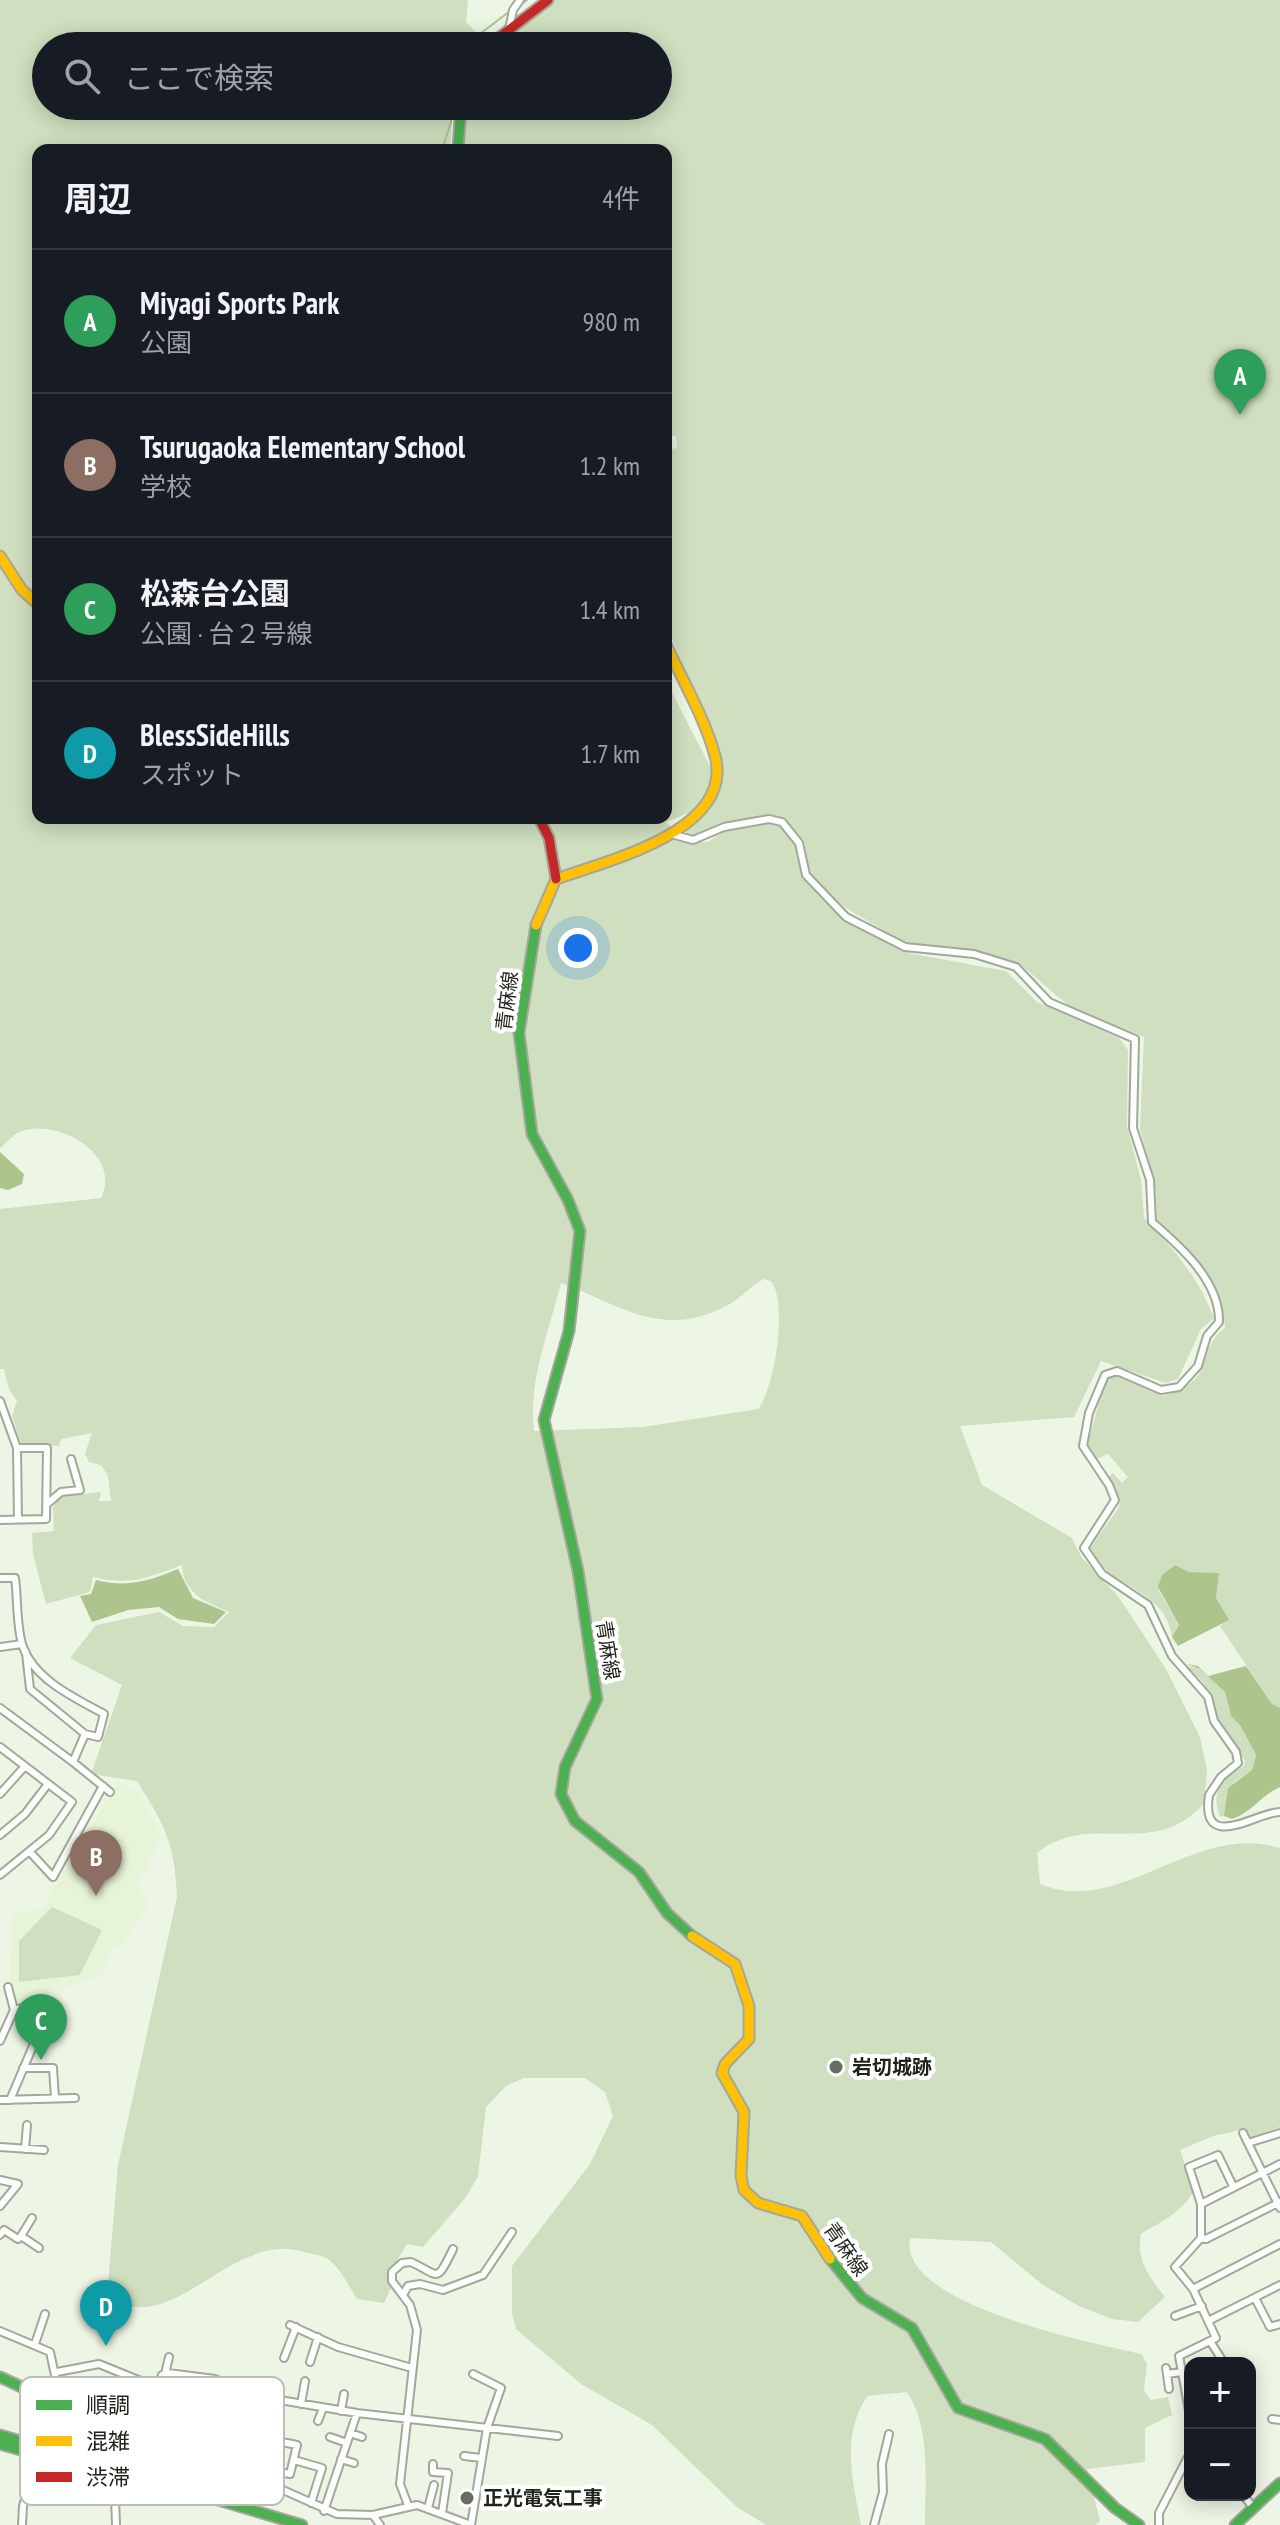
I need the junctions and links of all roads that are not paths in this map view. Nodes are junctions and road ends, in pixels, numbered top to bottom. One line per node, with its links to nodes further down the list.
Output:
1 (520, 0): 3 (street)
2 (548, 0): 3 (street)
3 (509, 29): 4 (street)
4 (505, 32)
5 (460, 120): 6 (street)
6 (458, 144)
7 (0, 556): 8 (street)
8 (32, 599)
9 (672, 658): 11 (street)
10 (542, 824): 12 (street)
11 (668, 833): 12 (street); 32 (street)
12 (556, 879): 150 (street, 青麻線)
13 (0, 1401): 14 (street)
14 (17, 1448): 16 (street); 17 (street)
15 (71, 1459): 16 (street)
16 (47, 1504): 17 (street)
17 (18, 1519): 18 (street)
18 (0, 1520)
19 (0, 1578): 20 (street)
20 (22, 1644): 21 (street); 22 (street)
21 (0, 1647)
22 (26, 1653): 24 (street); 24 (street)
23 (0, 1708): 26 (street)
24 (85, 1734): 26 (street)
25 (0, 1747): 27 (street)
26 (73, 1762): 29 (street)
27 (25, 1766): 28 (street); 31 (street)
28 (48, 1784): 33 (street); 34 (street)
29 (103, 1786): 30 (street); 34 (street)
30 (110, 1792)
31 (0, 1794)
32 (1280, 1812)
33 (0, 1835)
34 (30, 1852): 36 (street)
35 (0, 1863): 36 (street)
36 (3, 1873)
37 (8, 1987): 38 (street)
38 (14, 2010): 39 (street); 40 (street)
39 (0, 2039)
40 (23, 2068): 41 (street); 44 (street)
41 (55, 2098): 42 (street); 44 (street)
42 (75, 2098)
43 (0, 2100): 44 (street)
44 (10, 2100)
45 (27, 2125): 50 (street)
46 (1243, 2133): 48 (street)
47 (1280, 2133): 48 (street)
48 (1248, 2143): 53 (street)
49 (0, 2147): 50 (street)
50 (25, 2149): 51 (street)
51 (44, 2150)
52 (1280, 2164): 53 (street)
53 (1262, 2172): 55 (street); 57 (street)
54 (0, 2180): 58 (street)
55 (1233, 2186): 56 (street); 56 (street)
56 (1201, 2204): 63 (street)
57 (1279, 2205): 63 (street)
58 (0, 2206)
59 (32, 2218): 62 (street)
60 (512, 2232): 69 (street)
61 (0, 2235): 62 (street)
62 (21, 2236): 65 (street)
63 (1201, 2238): 68 (street)
64 (1280, 2244): 68 (street)
65 (39, 2248)
66 (453, 2249): 69 (street)
67 (1280, 2285): 70 (street)
68 (1193, 2289): 71 (street)
69 (403, 2295): 84 (street)
70 (1255, 2298): 74 (street); 75 (street)
71 (1202, 2306): 73 (street); 74 (street)
72 (45, 2314): 79 (street)
73 (1175, 2316)
74 (1210, 2320): 78 (street)
75 (1280, 2324)
76 (0, 2331): 79 (street)
77 (318, 2337): 82 (street); 83 (street); 84 (street)
78 (1210, 2341): 81 (street); 86 (street)
79 (35, 2344): 85 (street)
80 (169, 2357): 87 (street)
81 (1220, 2357)
82 (284, 2358)
83 (310, 2362)
84 (412, 2368): 104 (street)
85 (57, 2372): 91 (street); 92 (street)
86 (1182, 2372): 89 (street); 97 (street)
87 (165, 2374): 93 (street); 94 (street)
88 (473, 2374): 106 (street)
89 (1184, 2376)
90 (0, 2377): 96 (street)
91 (57, 2377)
92 (131, 2377)
93 (164, 2377)
94 (194, 2377)
95 (305, 2381): 100 (street)
96 (20, 2386)
97 (1169, 2389)
98 (344, 2394): 102 (street)
99 (284, 2401): 100 (street)
100 (301, 2404): 101 (street)
101 (323, 2408): 102 (street); 105 (street)
102 (341, 2411): 103 (street)
103 (357, 2413): 104 (street); 107 (street)
104 (405, 2420): 106 (street); 136 (street)
105 (318, 2421)
106 (487, 2428): 110 (street); 119 (street)
107 (350, 2433): 112 (street); 114 (street)
108 (889, 2434): 149 (street)
109 (0, 2435): 116 (street)
110 (558, 2436)
111 (330, 2437): 114 (street)
112 (362, 2437)
113 (284, 2442): 121 (street)
114 (347, 2443): 120 (street)
115 (0, 2444): 117 (street)
116 (20, 2444)
117 (20, 2448)
118 (464, 2456): 119 (street)
119 (481, 2458): 148 (street)
120 (341, 2459): 122 (street); 140 (street)
121 (294, 2460): 125 (street); 130 (street)
122 (354, 2463)
123 (433, 2464): 141 (street)
124 (1184, 2465): 151 (street)
125 (284, 2473)
126 (1280, 2483): 137 (street)
127 (434, 2485): 138 (street)
128 (284, 2490): 130 (street)
129 (1248, 2501): 137 (street)
130 (311, 2503): 140 (street)
131 (23, 2505): 143 (street)
132 (115, 2505): 144 (street)
133 (214, 2505): 145 (street)
134 (230, 2505): 139 (street)
135 (249, 2505): 139 (street)
136 (408, 2505): 138 (street); 142 (street)
137 (1252, 2506): 152 (street)
138 (428, 2508): 141 (street)
139 (249, 2510): 146 (street)
140 (324, 2511): 142 (street)
141 (442, 2513): 148 (street)
142 (373, 2515): 147 (street)
143 (22, 2525)
144 (116, 2525)
145 (278, 2525)
146 (302, 2525)
147 (380, 2525)
148 (471, 2525)
149 (874, 2525)
150 (1139, 2525)
151 (1159, 2525)
152 (1235, 2525)

